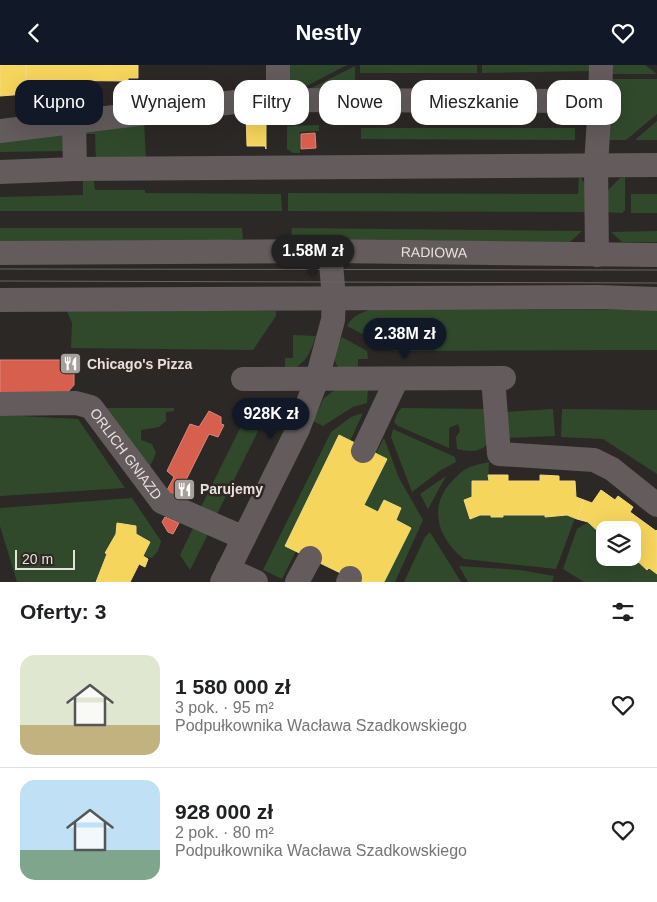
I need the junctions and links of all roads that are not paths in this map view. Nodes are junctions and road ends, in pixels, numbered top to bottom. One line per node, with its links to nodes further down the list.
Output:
1 (278, 65): 3 (street)
2 (601, 65): 4 (street)
3 (278, 80)
4 (601, 80)
5 (234, 101): 8 (street)
6 (309, 101): 7 (street)
7 (547, 101)
8 (103, 117)
9 (44, 125): 12 (street)
10 (74, 125): 15 (street)
11 (599, 125): 14 (street)
12 (0, 131)
13 (657, 165): 14 (street)
14 (596, 166): 15 (street); 19 (street)
15 (75, 169): 16 (street)
16 (0, 172)
17 (330, 251): 18 (street, RADIOWA); 19 (street, RADIOWA); 21 (street)
18 (0, 253)
19 (597, 255): 20 (street, RADIOWA)
20 (657, 255)
21 (334, 299): 22 (street); 23 (street); 25 (street)
22 (657, 299)
23 (0, 300)
24 (243, 379): 25 (street)
25 (317, 379): 26 (street); 30 (street)
26 (397, 379): 28 (street); 29 (street)
27 (0, 405): 30 (street, ORLICH GNIAZD)
28 (363, 451)
29 (657, 505)
30 (244, 538): 32 (street)
31 (310, 558): 34 (street)
32 (225, 575): 33 (street)
33 (256, 582)
34 (297, 582)

